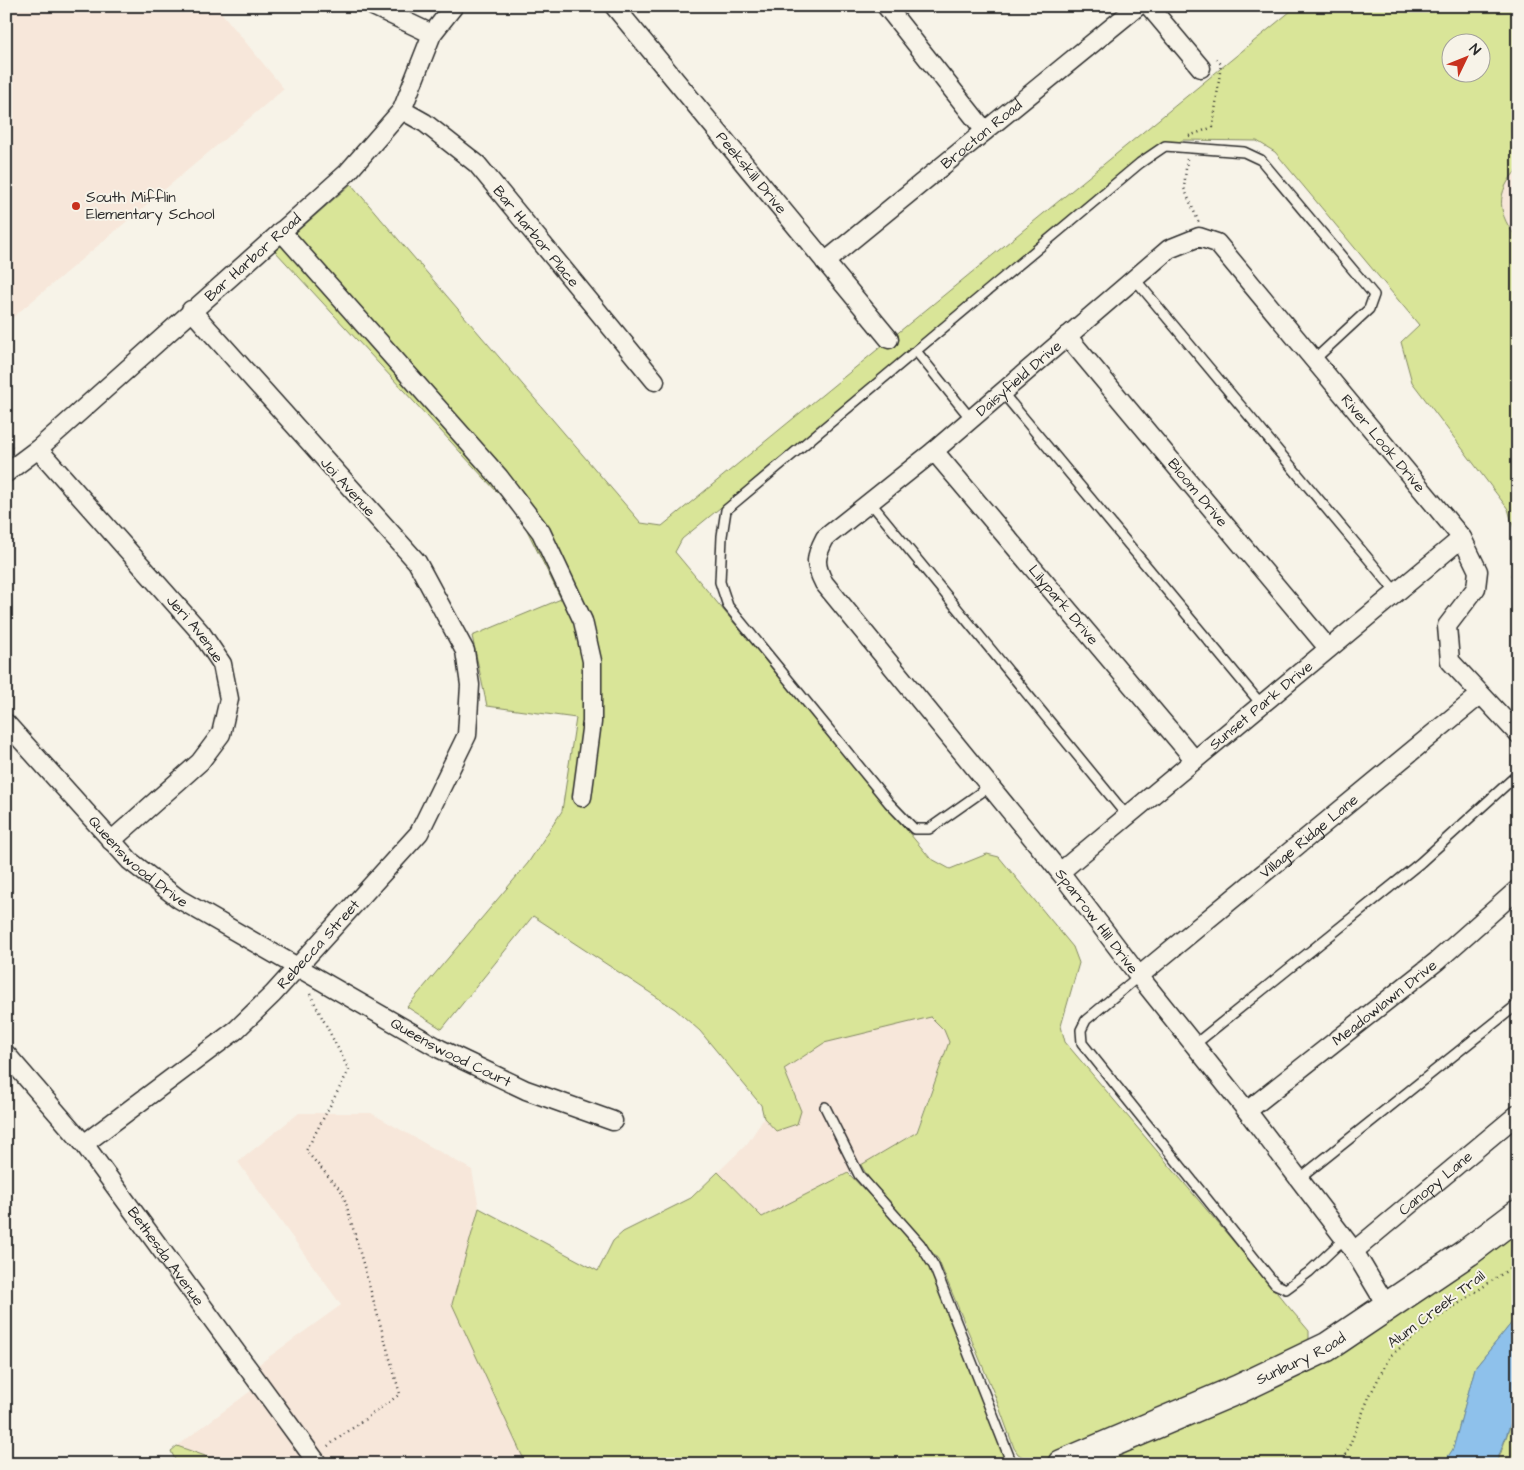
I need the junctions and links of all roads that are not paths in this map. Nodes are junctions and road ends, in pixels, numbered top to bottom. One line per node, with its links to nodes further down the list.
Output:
1 (373, 6): 7 (street)
2 (454, 6): 7 (street, Bar Harbor Road)
3 (614, 6): 13 (street, Peekskill Drive)
4 (886, 6): 10 (street)
5 (1138, 6): 10 (street, Brocton Road)
6 (1149, 6): 8 (street)
7 (432, 34): 9 (street, Bar Harbor Road)
8 (1201, 68)
9 (402, 110): 11 (street, Bar Harbor Road); 20 (street, Bar Harbor Place)
10 (985, 131): 13 (street, Brocton Road)
11 (281, 231): 15 (street, Bar Harbor Road); 39 (street)
12 (1217, 243): 14 (street, Daisyfield Drive); 19 (street, River Look Drive)
13 (825, 262): 17 (street, Peekskill Drive)
14 (1134, 278): 16 (street, Daisyfield Drive); 29 (lane)
15 (191, 310): 23 (street, Bar Harbor Road); 31 (street, Joi Avenue)
16 (1067, 336): 21 (street, Daisyfield Drive); 30 (street, Bloom Drive)
17 (889, 339)
18 (916, 351): 19 (lane); 22 (lane); 38 (lane)
19 (1314, 360): 28 (street, River Look Drive)
20 (655, 382)
21 (1002, 392): 22 (street, Daisyfield Drive); 33 (lane)
22 (971, 419): 24 (street, Daisyfield Drive)
23 (38, 449): 25 (street, Bar Harbor Road); 41 (street, Jeri Avenue)
24 (934, 451): 26 (street, Daisyfield Drive); 36 (street, Lilypark Drive)
25 (6, 472)
26 (870, 502): 27 (street, Daisyfield Drive); 40 (lane)
27 (825, 538): 38 (street, Sparrow Hill Drive)
28 (1462, 538): 29 (street, Sunset Park Drive); 32 (street, River Look Drive)
29 (1396, 592): 30 (street, Sunset Park Drive)
30 (1328, 648): 33 (street, Sunset Park Drive)
31 (470, 685): 44 (street, Rebecca Street)
32 (1480, 696): 35 (street); 45 (street, Village Ridge Lane)
33 (1261, 704): 36 (street, Sunset Park Drive)
34 (6, 724): 41 (street, Queenswood Drive)
35 (1518, 734)
36 (1194, 759): 40 (street, Sunset Park Drive)
37 (1518, 774): 47 (lane)
38 (990, 786): 42 (street, Sparrow Hill Drive)
39 (582, 797)
40 (1127, 816): 42 (street, Sunset Park Drive)
41 (112, 842): 44 (street, Queenswood Drive)
42 (1060, 872): 45 (street, Sparrow Hill Drive)
43 (1518, 889): 50 (street, Meadowlawn Drive)
44 (297, 968): 52 (street, Queenswood Court); 53 (street, Rebecca Street)
45 (1139, 976): 47 (street, Sparrow Hill Drive); 56 (lane)
46 (1518, 1004): 54 (lane)
47 (1194, 1045): 50 (street, Sparrow Hill Drive)
48 (6, 1054): 53 (street, Bethesda Avenue)
49 (825, 1107): 59 (lane)
50 (1247, 1111): 54 (street, Sparrow Hill Drive)
51 (1518, 1114): 56 (street, Canopy Lane)
52 (614, 1121)
53 (84, 1144): 58 (street, Bethesda Avenue)
54 (1299, 1179): 56 (street, Sparrow Hill Drive)
55 (1518, 1214): 57 (main road, Sunbury Road)
56 (1349, 1245): 57 (street, Sparrow Hill Drive)
57 (1388, 1308): 60 (main road, Sunbury Road)
58 (316, 1460)
59 (1012, 1464)
60 (1062, 1464)

